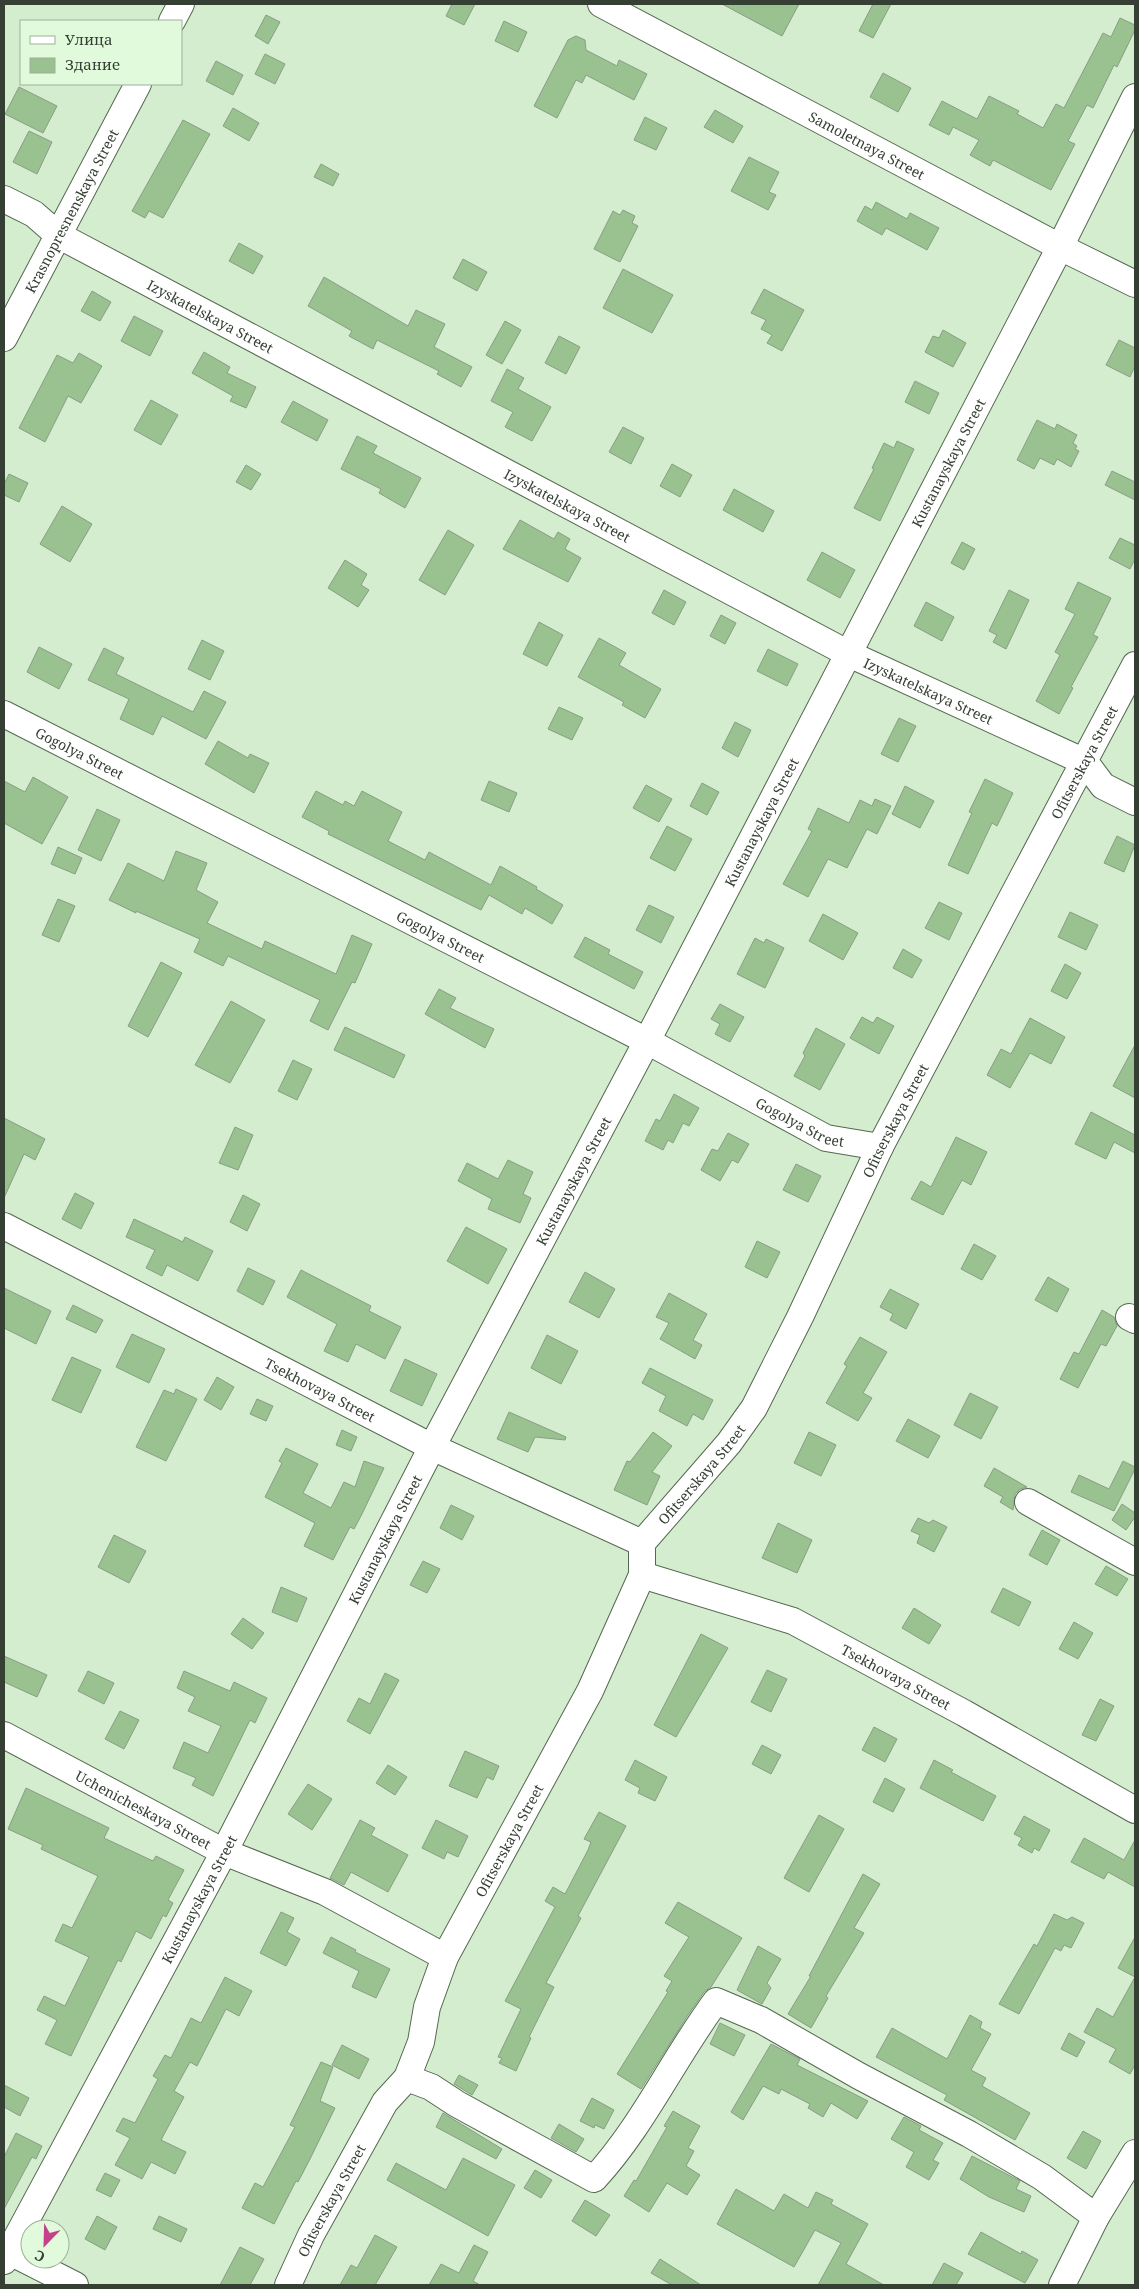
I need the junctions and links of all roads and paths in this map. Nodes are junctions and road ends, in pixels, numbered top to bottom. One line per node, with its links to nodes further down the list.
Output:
1 (181, 4): 3 (street)
2 (602, 4): 8 (street, Samoletnaya Street)
3 (173, 20)
4 (137, 85): 7 (street, Krasnopresnenskaya Street)
5 (1135, 97): 8 (street, Kustanayskaya Street)
6 (4, 199): 7 (street, Izyskatelskaya Street)
7 (58, 235): 10 (street, Krasnopresnenskaya Street); 11 (street, Izyskatelskaya Street)
8 (1060, 248): 9 (street, Samoletnaya Street); 11 (street, Kustanayskaya Street)
9 (1135, 284)
10 (4, 338)
11 (849, 654): 14 (street, Izyskatelskaya Street); 16 (street, Kustanayskaya Street)
12 (1135, 665): 14 (street, Ofitserskaya Street)
13 (4, 714): 16 (street, Gogolya Street)
14 (1085, 762): 15 (street, Izyskatelskaya Street); 17 (street, Ofitserskaya Street)
15 (1135, 802)
16 (648, 1041): 17 (street, Gogolya Street); 19 (street, Kustanayskaya Street)
17 (880, 1147): 21 (street, Ofitserskaya Street)
18 (4, 1226): 19 (street, Tsekhovaya Street)
19 (432, 1447): 21 (street, Tsekhovaya Street); 26 (street, Kustanayskaya Street)
20 (1028, 1502): 22 (street)
21 (642, 1543): 23 (street, Ofitserskaya Street)
22 (1135, 1562)
23 (642, 1575): 25 (street, Tsekhovaya Street); 27 (street, Ofitserskaya Street)
24 (4, 1735): 26 (street, Uchenicheskaya Street)
25 (1135, 1810)
26 (224, 1852): 27 (street, Uchenicheskaya Street); 31 (street, Kustanayskaya Street)
27 (445, 1957): 28 (street, Ofitserskaya Street)
28 (407, 2078): 30 (street); 33 (street, Ofitserskaya Street)
29 (1135, 2153): 30 (street)
30 (1096, 2217): 34 (street)
31 (5, 2254): 32 (street)
32 (75, 2285)
33 (288, 2285)
34 (1062, 2285)

